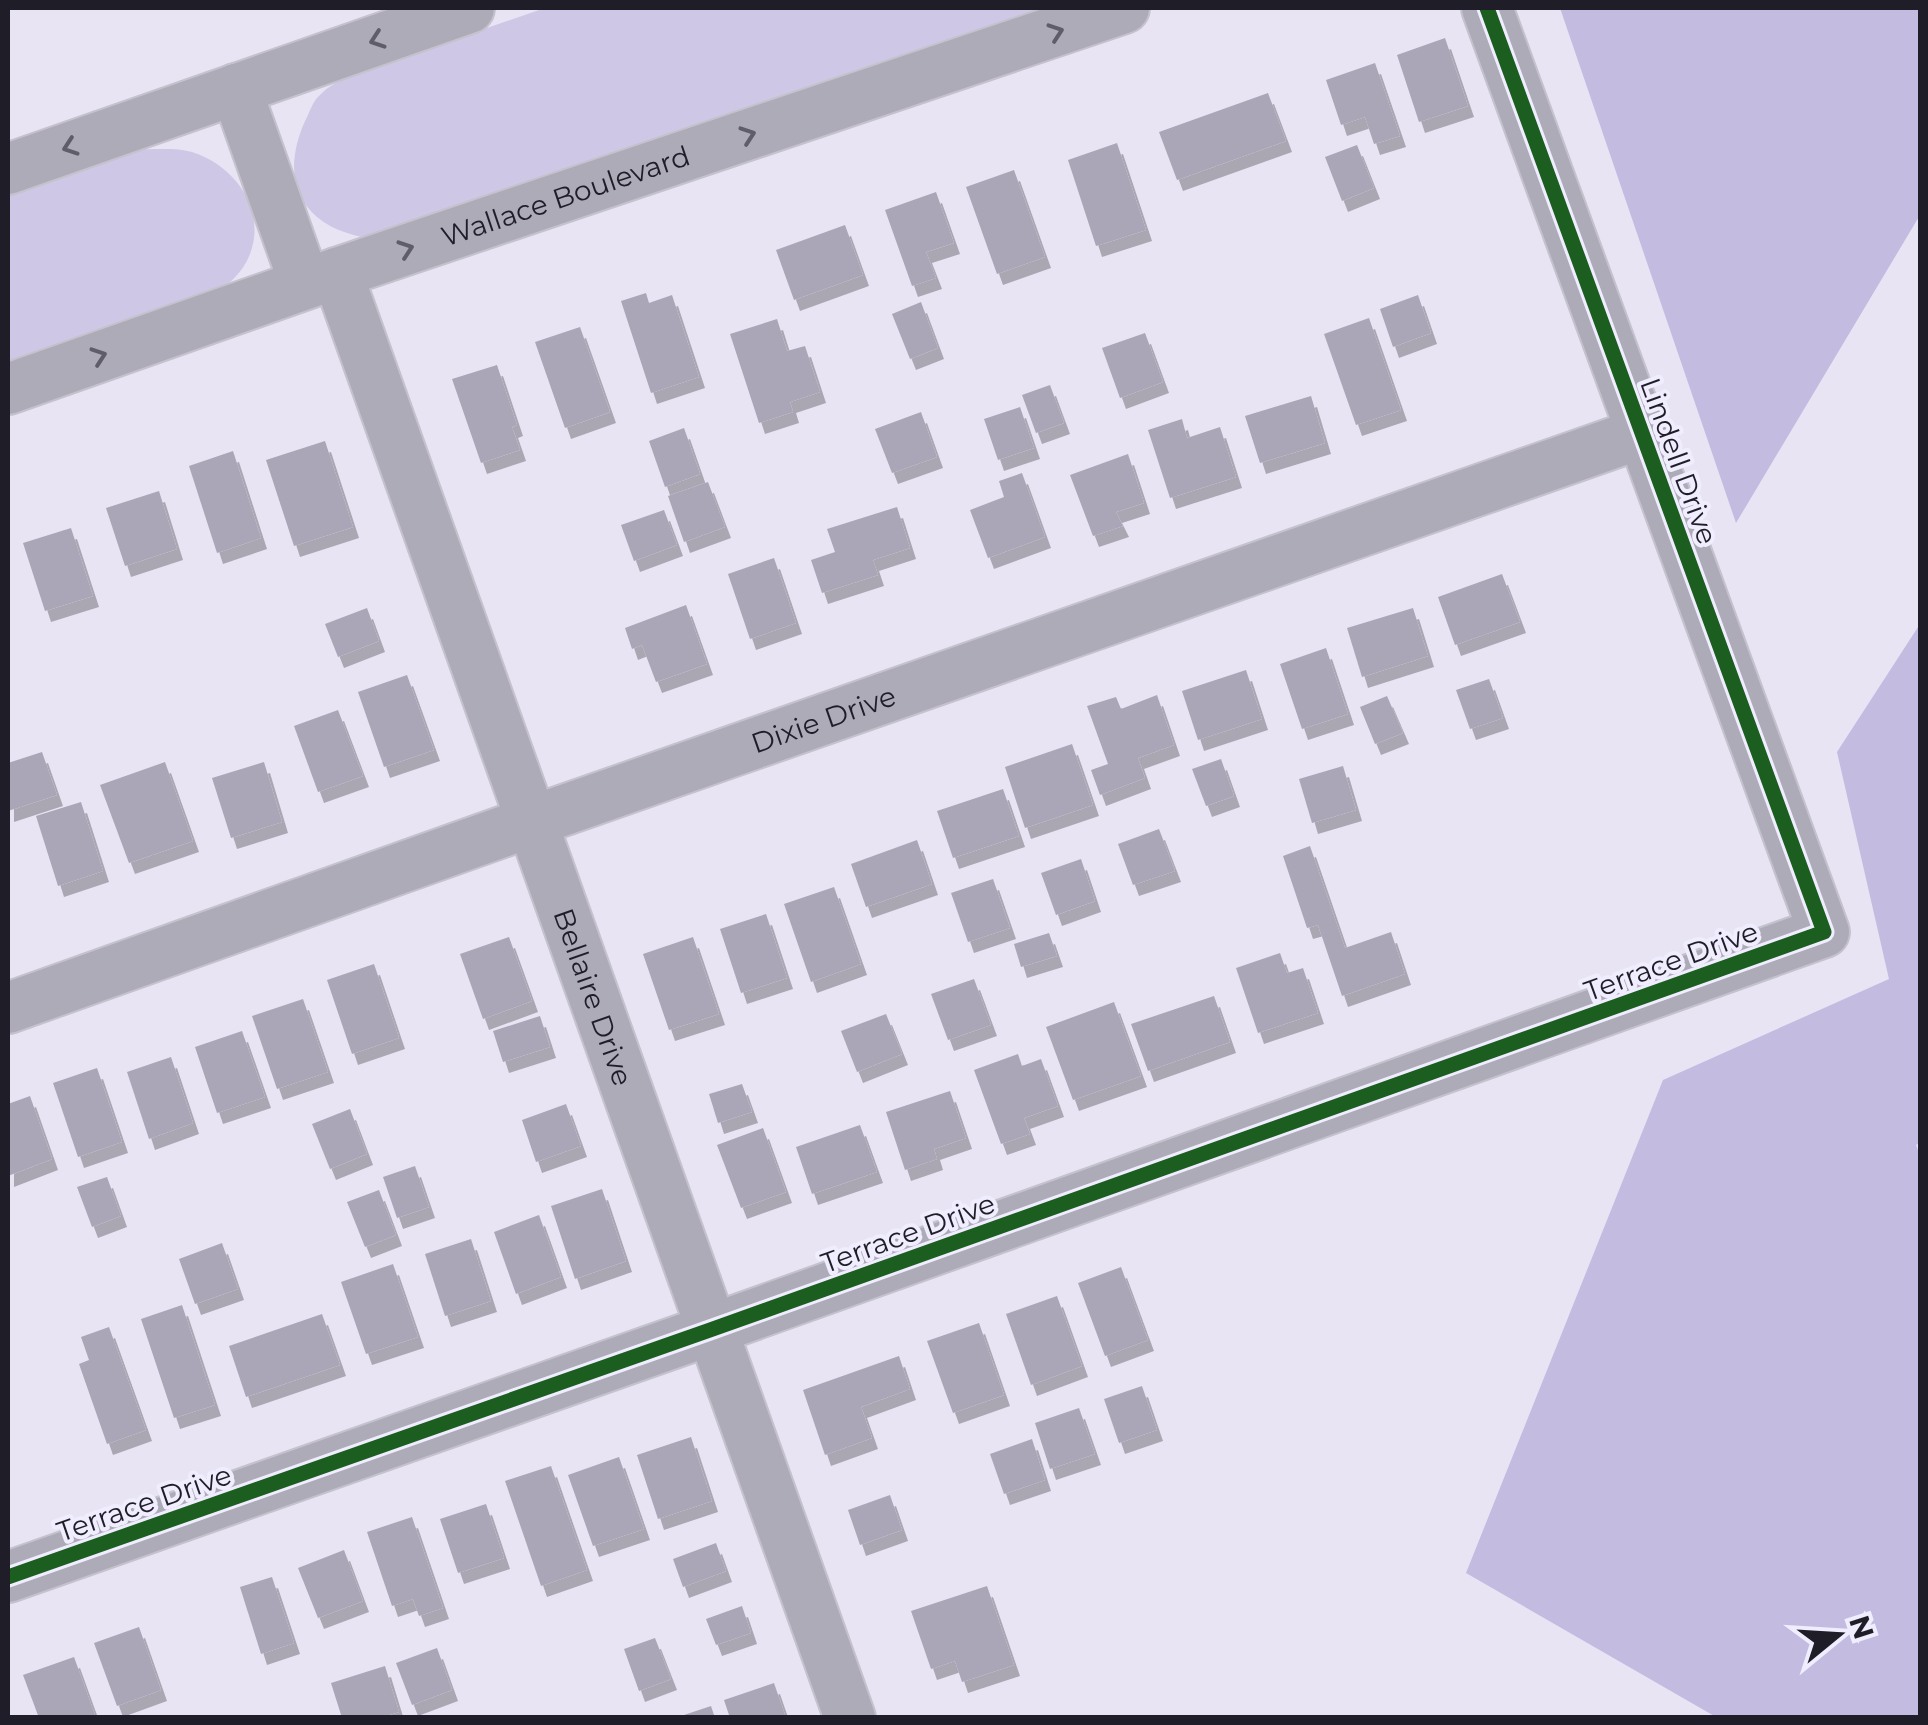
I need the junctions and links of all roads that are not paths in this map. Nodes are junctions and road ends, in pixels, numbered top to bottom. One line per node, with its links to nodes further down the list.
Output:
1 (468, 8): 4 (street, one-way to 4)
2 (1124, 8): 6 (street, Wallace Boulevard, one-way to 2)
3 (1487, 8): 8 (street, Lindell Drive)
4 (236, 89): 5 (street, one-way to 5); 6 (street, Bellaire Drive)
5 (8, 169)
6 (321, 278): 7 (street, Wallace Boulevard, one-way to 6); 9 (street, Bellaire Drive)
7 (8, 389)
8 (1642, 433): 9 (street, Dixie Drive); 10 (street, Lindell Drive)
9 (533, 821): 11 (street, Dixie Drive); 12 (street, Bellaire Drive)
10 (1824, 932): 12 (street, Terrace Drive)
11 (8, 1008)
12 (710, 1330): 13 (street, Terrace Drive); 14 (street, Bellaire Drive)
13 (8, 1577)
14 (850, 1718)

